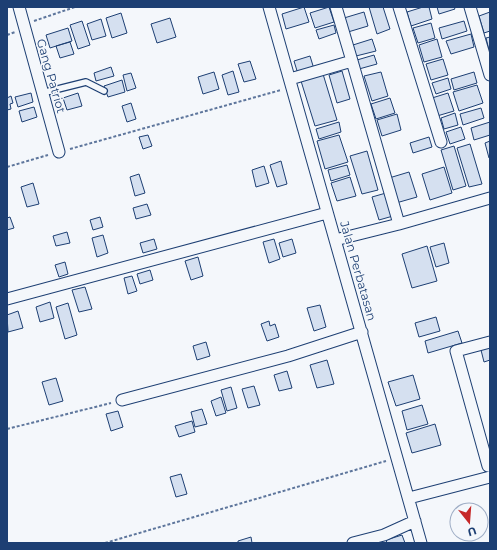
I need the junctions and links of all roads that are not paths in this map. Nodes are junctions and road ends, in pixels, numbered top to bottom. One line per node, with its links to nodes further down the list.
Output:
1 (19, 7): 10 (street, Gang Patriot)
2 (269, 7): 8 (street, Jalan Perbatasan)
3 (336, 7): 6 (street)
4 (399, 7): 11 (street)
5 (470, 7): 7 (street)
6 (352, 61): 8 (street); 15 (street)
7 (490, 75)
8 (291, 83): 14 (street, Jalan Perbatasan)
9 (104, 91): 10 (lane)
10 (42, 93): 12 (street, Gang Patriot)
11 (440, 142)
12 (59, 152)
13 (490, 198): 15 (street)
14 (327, 213): 16 (street, Jalan Perbatasan); 17 (street)
15 (399, 224): 16 (street)
16 (335, 240): 18 (street, Jalan Perbatasan)
17 (7, 299)
18 (362, 332): 20 (street); 23 (street, Jalan Perbatasan)
19 (490, 342): 21 (street)
20 (122, 400)
21 (490, 465)
22 (490, 477): 23 (street)
23 (408, 498): 24 (street, Jalan Perbatasan)
24 (415, 521): 25 (street); 26 (street, Jalan Perbatasan)
25 (353, 543)
26 (421, 543)

